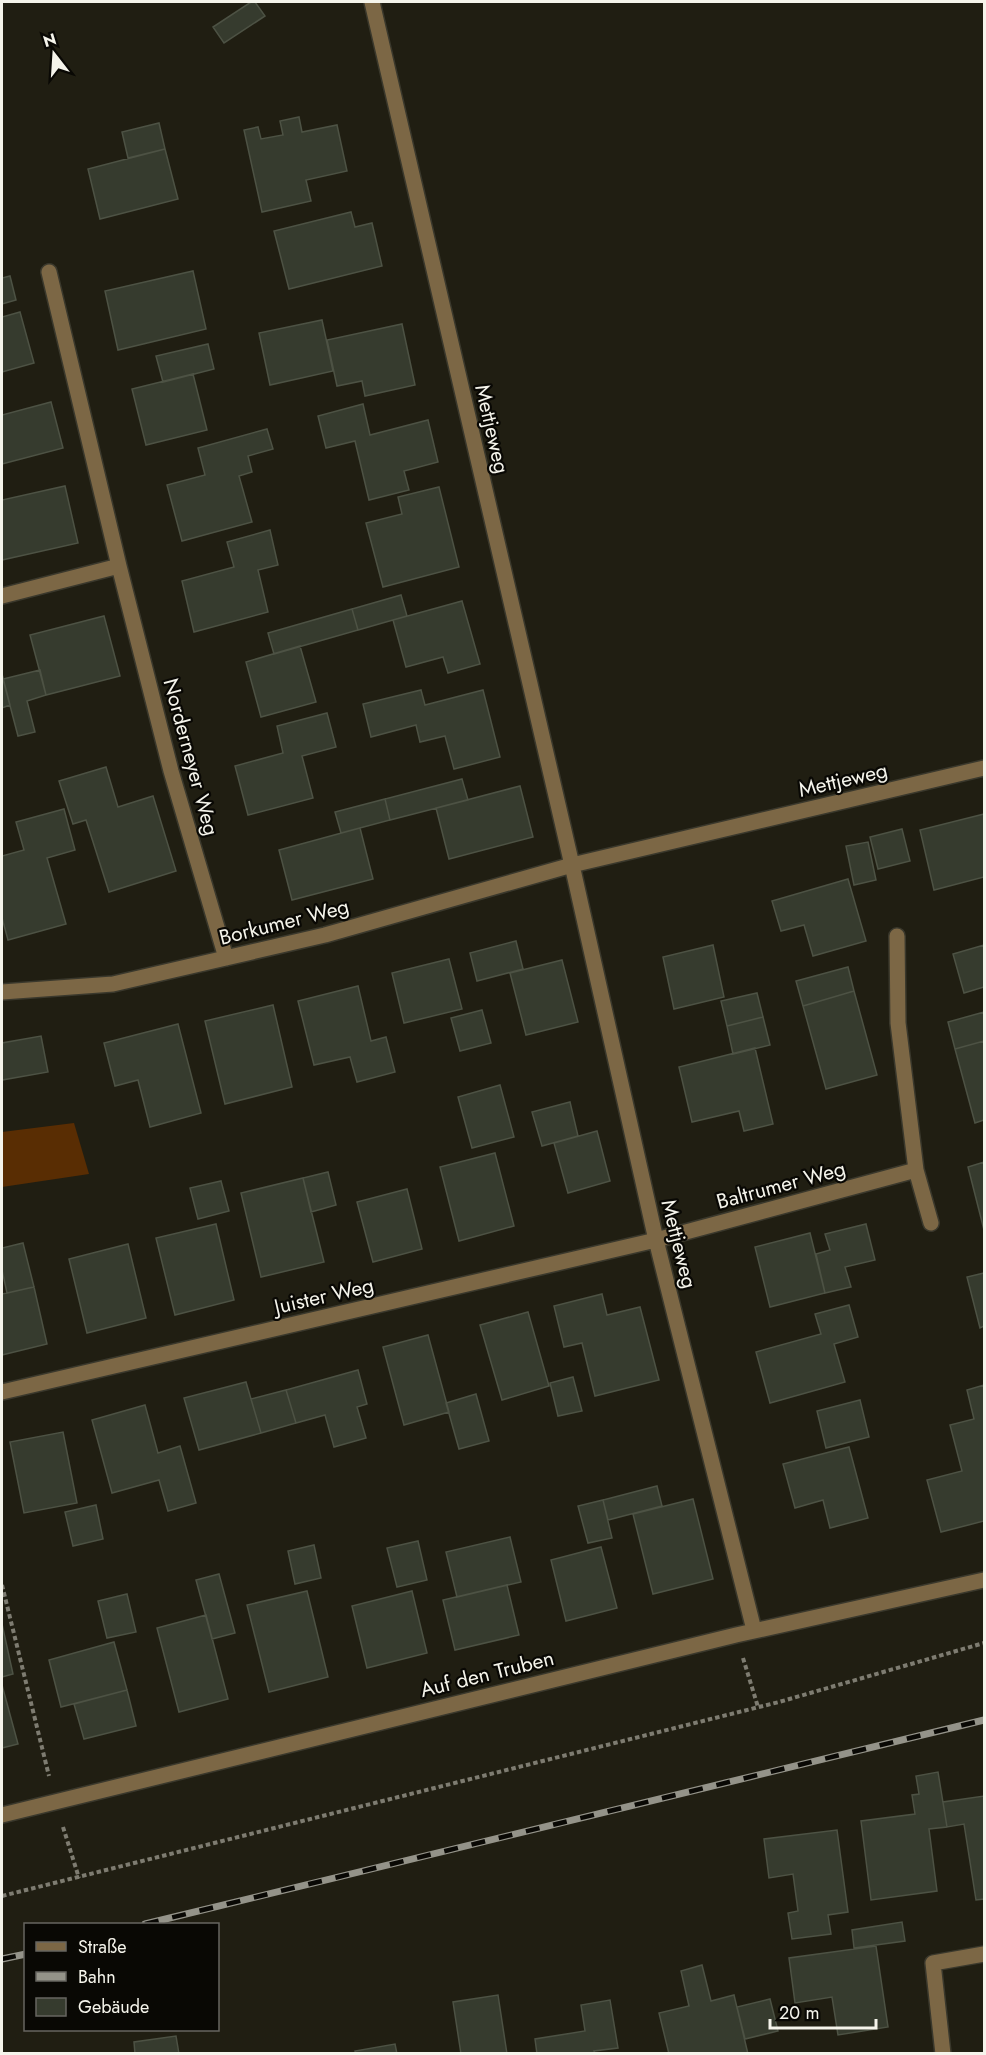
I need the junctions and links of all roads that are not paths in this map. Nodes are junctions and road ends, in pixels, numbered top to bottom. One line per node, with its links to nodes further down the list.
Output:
1 (372, 2): 6 (street, Mettjeweg)
2 (49, 272): 3 (street, Norderneyer Weg)
3 (118, 566): 4 (street); 8 (street, Norderneyer Weg)
4 (2, 596)
5 (984, 768): 6 (street, Mettjeweg)
6 (572, 865): 8 (street, Borkumer Weg); 12 (street, Mettjeweg)
7 (897, 936): 10 (street)
8 (226, 958): 9 (street, Borkumer Weg)
9 (2, 992)
10 (916, 1170): 11 (street); 12 (street, Baltrumer Weg)
11 (931, 1223)
12 (656, 1240): 13 (street, Juister Weg); 15 (street, Mettjeweg)
13 (2, 1392)
14 (984, 1580): 15 (street, Auf den Truben)
15 (754, 1630): 16 (street, Auf den Truben)
16 (2, 1815)
17 (984, 1954): 18 (street)
18 (943, 2054)

